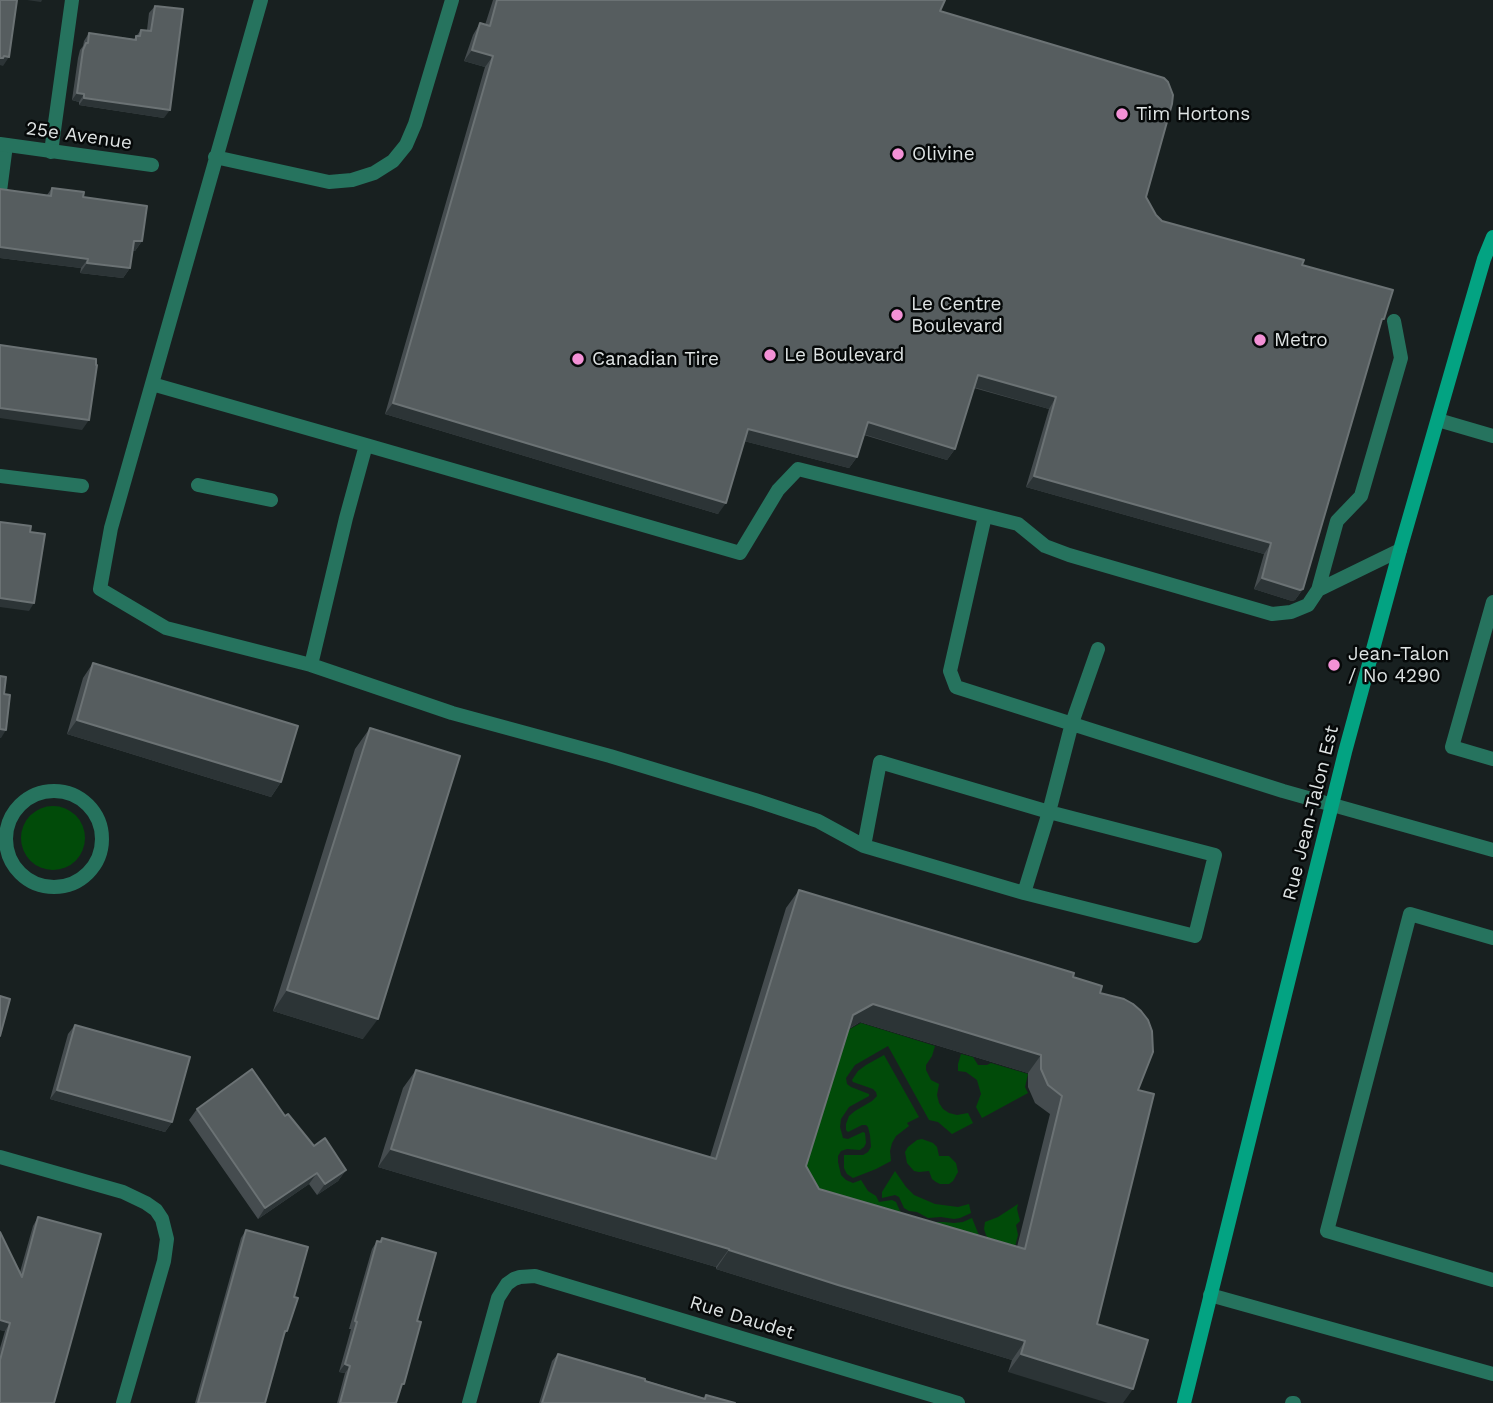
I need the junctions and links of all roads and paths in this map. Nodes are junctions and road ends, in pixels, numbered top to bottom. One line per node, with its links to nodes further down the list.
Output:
1 (72, 0): 5 (street)
2 (261, 0): 6 (street)
3 (452, 0): 6 (street)
4 (3, 145): 5 (street, 25e Avenue); 8 (street)
5 (51, 152): 7 (street, 25e Avenue)
6 (215, 157): 11 (street)
7 (152, 166)
8 (0, 191)
9 (1493, 237): 12 (main road, Rue Jean-Talon Est)
10 (1394, 321): 21 (street)
11 (152, 384): 14 (street); 24 (street)
12 (1438, 421): 13 (street); 20 (main road, Rue Jean-Talon Est)
13 (1493, 436)
14 (366, 445): 19 (street); 24 (street)
15 (0, 476): 17 (street)
16 (198, 485): 18 (street)
17 (82, 486)
18 (271, 500)
19 (985, 516): 21 (street); 25 (street)
20 (1400, 550): 21 (street); 27 (main road, Rue Jean-Talon Est)
21 (1318, 590)
22 (1493, 602): 26 (street)
23 (1098, 649): 25 (street)
24 (311, 665): 30 (street)
25 (1072, 723): 27 (street); 29 (street)
26 (1493, 759)
27 (1332, 805): 31 (street); 36 (main road, Rue Jean-Talon Est)
28 (7, 810): 28 (street)
29 (1049, 812): 30 (street); 32 (street); 32 (street)
30 (864, 846): 32 (street)
31 (1493, 850)
32 (1024, 893)
33 (1493, 938): 35 (street)
34 (0, 1157): 38 (street)
35 (1493, 1280)
36 (1210, 1295): 37 (street); 41 (main road, Rue Jean-Talon Est)
37 (1493, 1374)
38 (124, 1403)
39 (469, 1403): 40 (street, Rue Daudet)
40 (958, 1403)
41 (1184, 1403)

